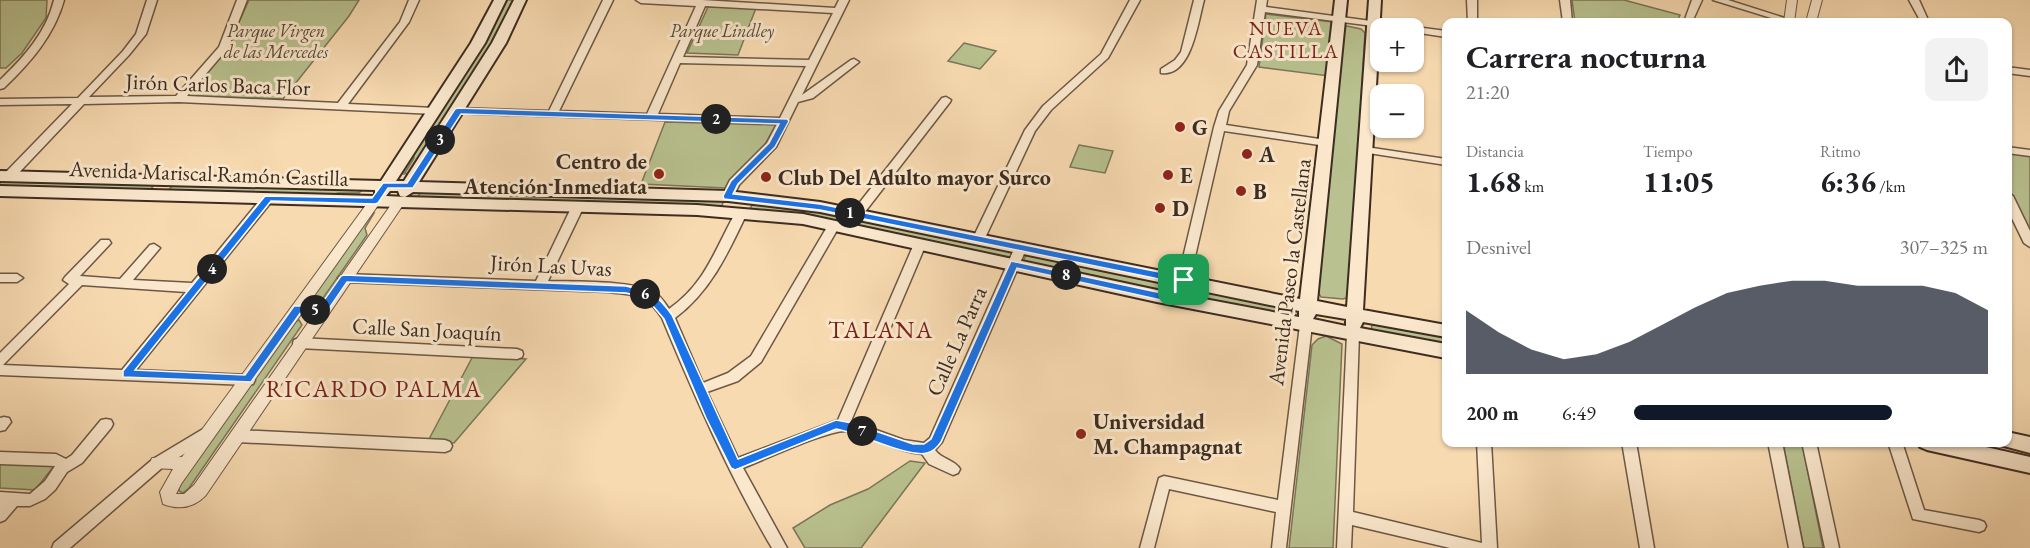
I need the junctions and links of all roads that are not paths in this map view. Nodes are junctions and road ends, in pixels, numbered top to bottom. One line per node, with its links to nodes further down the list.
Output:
1 (59, 0): 43 (street)
2 (152, 0): 47 (street)
3 (242, 0): 44 (street)
4 (414, 0): 49 (street)
5 (500, 0): 50 (main road)
6 (520, 0): 51 (main road)
7 (608, 0): 52 (street)
8 (641, 0): 21 (street)
9 (844, 0): 23 (street)
10 (1135, 0): 75 (street)
11 (1197, 0): 39 (street)
12 (1341, 0): 32 (main road, Avenida Paseo la Castellana)
13 (1375, 0): 24 (main road)
14 (1472, 0): 25 (street)
15 (1565, 0): 26 (street)
16 (1697, 0): 27 (street)
17 (1718, 0): 28 (street)
18 (1792, 0): 29 (street)
19 (1817, 0): 30 (street)
20 (1914, 0): 31 (street)
21 (702, 3): 23 (street); 36 (street)
22 (1261, 5): 32 (street); 55 (street)
23 (838, 11): 38 (street)
24 (1374, 18)
25 (1473, 18)
26 (1567, 18)
27 (1690, 18)
28 (1777, 18)
29 (1790, 18)
30 (1812, 18)
31 (1923, 18)
32 (1339, 19): 33 (street); 56 (main road, Avenida Paseo la Castellana)
33 (1370, 24)
34 (1424, 31): 35 (street)
35 (1442, 33)
36 (676, 60): 38 (street); 53 (street)
37 (854, 62): 45 (street)
38 (813, 63): 45 (street)
39 (1164, 71)
40 (2012, 71): 42 (street)
41 (1370, 72): 57 (main road)
42 (2030, 73)
43 (0, 86)
44 (179, 99): 47 (street, Jirón Carlos Baca Flor); 49 (street, Jirón Carlos Baca Flor)
45 (795, 100): 54 (street)
46 (946, 100): 73 (street)
47 (80, 101): 48 (street, Jirón Carlos Baca Flor); 61 (street)
48 (0, 102)
49 (340, 107): 50 (street, Jirón Carlos Baca Flor)
50 (435, 111): 63 (main road)
51 (458, 111): 52 (street); 64 (main road)
52 (552, 114): 53 (street)
53 (651, 117): 54 (street)
54 (784, 121): 70 (street)
55 (1219, 127): 56 (street); 86 (street)
56 (1326, 142): 91 (main road, Avenida Paseo la Castellana)
57 (1366, 150): 60 (street); 94 (main road)
58 (2012, 151): 59 (street)
59 (2030, 153)
60 (1442, 161)
61 (4, 176): 62 (main road, Avenida Mariscal Ramón Castilla)
62 (171, 180): 63 (main road, Avenida Mariscal Ramón Castilla); 66 (main road)
63 (386, 185): 64 (main road, Avenida Mariscal Ramón Castilla); 68 (main road)
64 (410, 186): 69 (main road); 70 (main road, Avenida Mariscal Ramón Castilla)
65 (0, 191): 66 (main road, Avenida Mariscal Ramón Castilla)
66 (158, 195): 67 (main road, Avenida Mariscal Ramón Castilla)
67 (268, 198): 68 (main road, Avenida Mariscal Ramón Castilla); 89 (street)
68 (375, 201): 69 (main road, Avenida Mariscal Ramón Castilla); 92 (street)
69 (399, 202): 71 (main road, Avenida Mariscal Ramón Castilla); 84 (street)
70 (734, 205): 71 (main road, Avenida Mariscal Ramón Castilla); 73 (main road, Avenida Mariscal Ramón Castilla); 74 (main road, Avenida Mariscal Ramón Castilla); 95 (street)
71 (578, 206): 88 (street)
72 (2012, 206): 77 (street)
73 (857, 214): 75 (main road, Avenida Mariscal Ramón Castilla)
74 (834, 225): 78 (main road, Avenida Mariscal Ramón Castilla); 106 (street)
75 (979, 238): 79 (main road, Avenida Mariscal Ramón Castilla)
76 (105, 243): 85 (street)
77 (2030, 243)
78 (920, 244): 81 (main road, Avenida Mariscal Ramón Castilla); 108 (street)
79 (1021, 247): 81 (street, Calle La Parra); 86 (main road, Avenida Mariscal Ramón Castilla)
80 (154, 248): 87 (street)
81 (1014, 264): 90 (main road, Avenida Mariscal Ramón Castilla); 120 (street, Calle La Parra)
82 (0, 278): 83 (street)
83 (18, 278)
84 (344, 278): 88 (street, Jirón Las Uvas); 93 (street)
85 (74, 280): 87 (street); 102 (street)
86 (1184, 280): 90 (street); 91 (main road, Avenida Mariscal Ramón Castilla)
87 (122, 284): 89 (street)
88 (540, 285): 95 (street, Jirón Las Uvas)
89 (196, 288): 104 (street)
90 (1179, 300): 96 (main road, Avenida Mariscal Ramón Castilla)
91 (1308, 306): 94 (main road, Avenida Mariscal Ramón Castilla); 96 (main road, Avenida Paseo la Castellana)
92 (298, 309): 93 (street); 105 (street)
93 (322, 310): 99 (street)
94 (1355, 314): 97 (main road, Avenida Mariscal Ramón Castilla); 98 (main road)
95 (668, 317): 106 (street, Jirón Las Uvas)
96 (1305, 326): 98 (main road, Avenida Mariscal Ramón Castilla); 129 (street, Avenida Paseo la Castellana)
97 (1442, 330)
98 (1353, 334): 100 (main road, Avenida Mariscal Ramón Castilla); 131 (street)
99 (299, 344): 101 (street, Calle San Joaquín); 110 (street)
100 (1442, 350)
101 (517, 354)
102 (0, 361)
103 (0, 370): 104 (street)
104 (126, 374): 105 (street)
105 (248, 380): 109 (street)
106 (700, 389): 123 (street, Jirón Las Uvas)
107 (106, 424): 125 (street)
108 (843, 424): 120 (street); 123 (street)
109 (211, 429): 122 (street); 126 (street)
110 (237, 436): 113 (street); 126 (street)
111 (2012, 441): 112 (main road)
112 (2030, 445)
113 (445, 446)
114 (1484, 447): 139 (street)
115 (1630, 447): 140 (street)
116 (1776, 447): 141 (street)
117 (1810, 447): 142 (street)
118 (1897, 447): 132 (street)
119 (1949, 447): 124 (main road)
120 (926, 449): 127 (street)
121 (0, 458): 125 (street)
122 (158, 463): 126 (street); 133 (street)
123 (735, 465): 134 (street, Jirón Las Uvas)
124 (2030, 465)
125 (63, 467): 128 (street)
126 (183, 467)
127 (953, 469)
128 (7, 498): 130 (street)
129 (1284, 507): 135 (street); 136 (street, Avenida Paseo la Castellana)
130 (0, 516)
131 (1346, 517): 137 (street); 138 (street)
132 (1980, 526)
133 (59, 548)
134 (780, 548)
135 (1147, 548)
136 (1279, 548)
137 (1344, 548)
138 (1477, 548)
139 (1490, 548)
140 (1647, 548)
141 (1796, 548)
142 (1832, 548)

